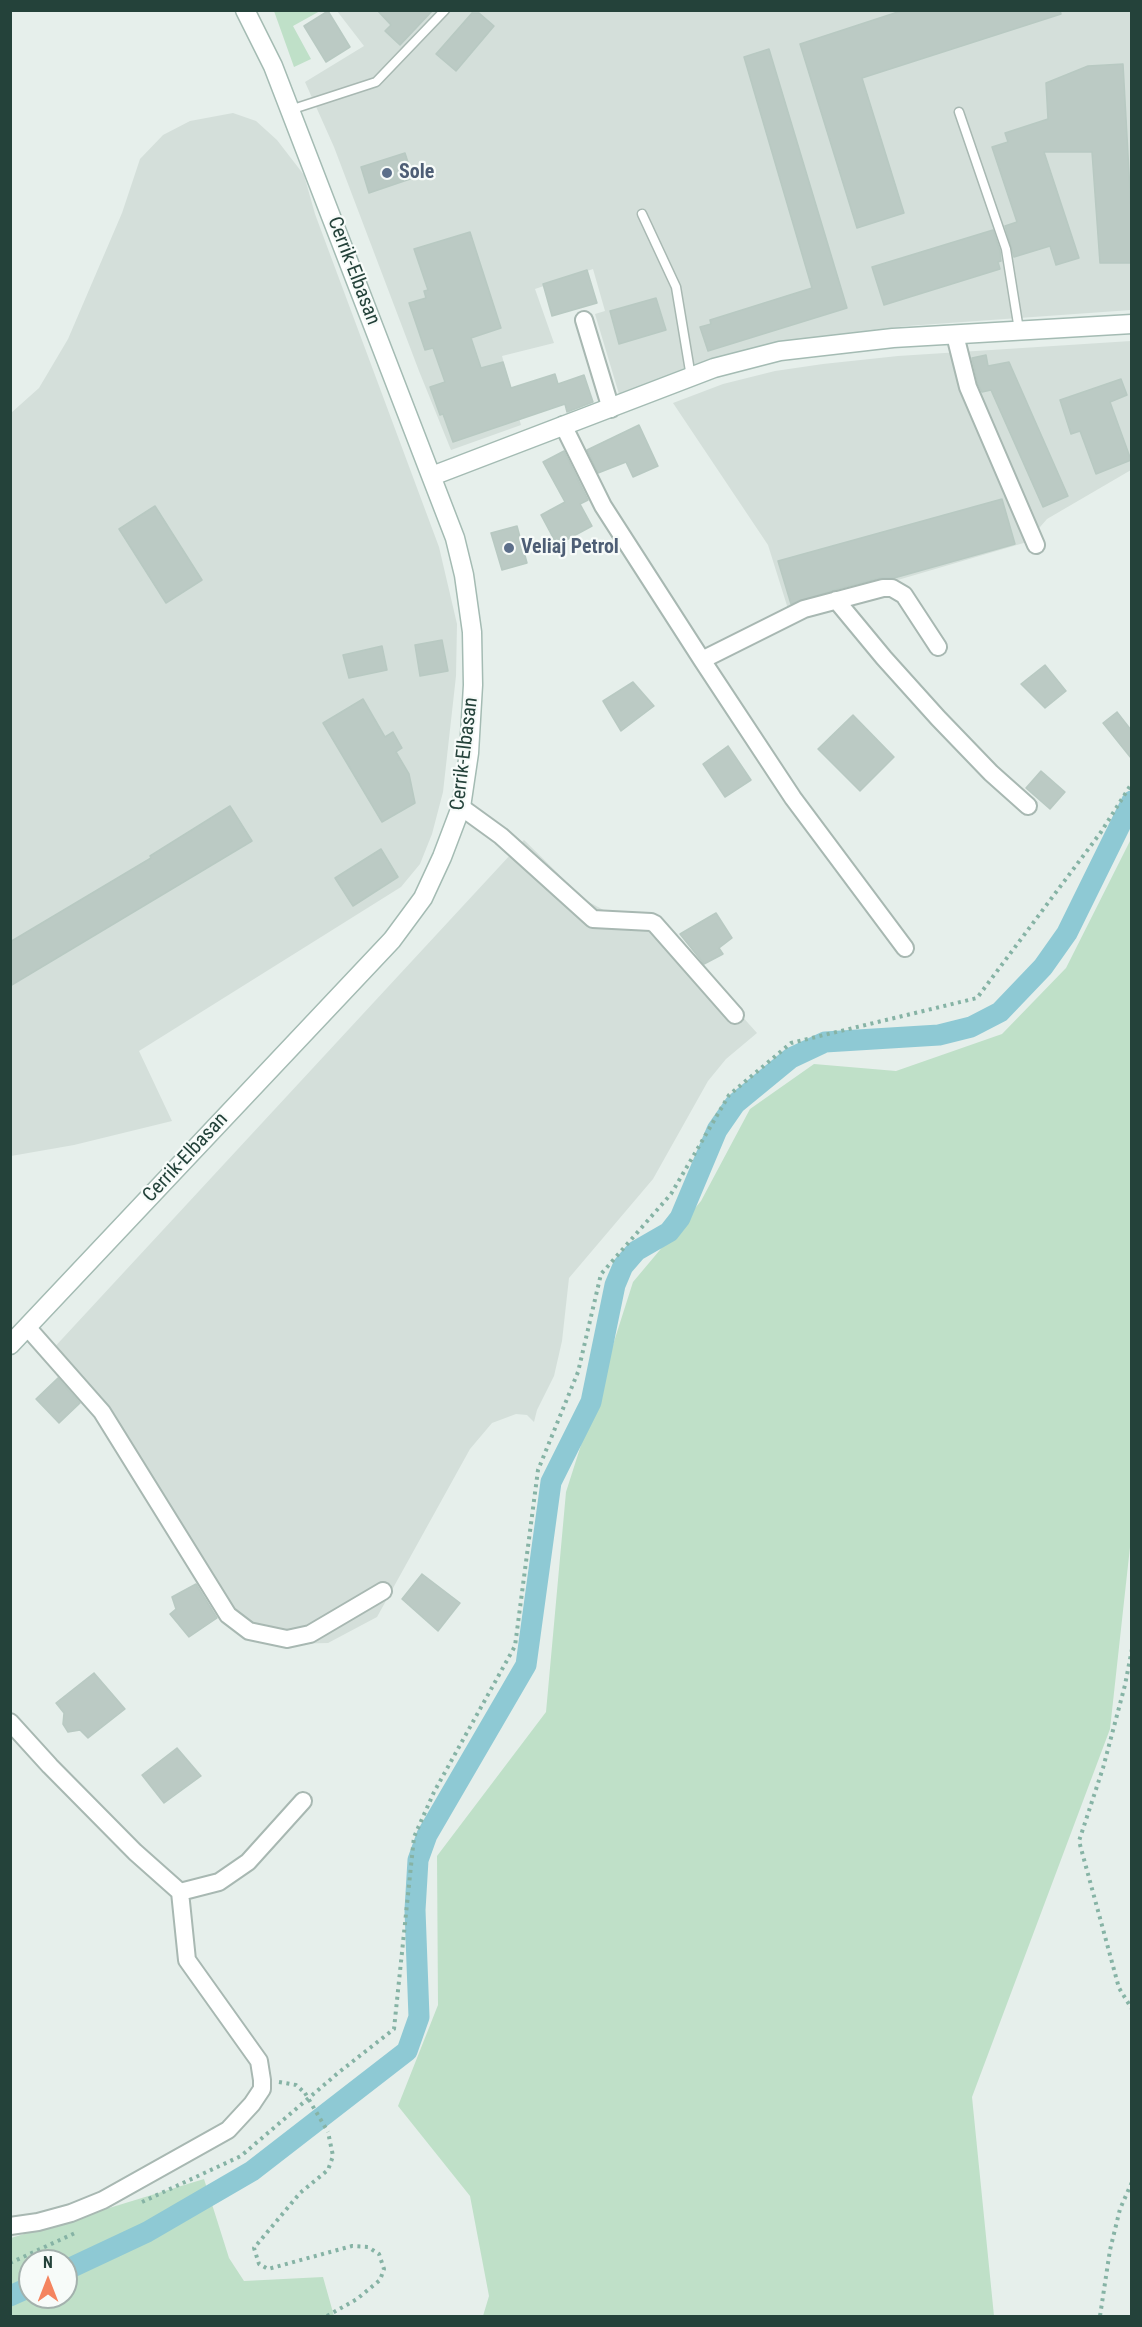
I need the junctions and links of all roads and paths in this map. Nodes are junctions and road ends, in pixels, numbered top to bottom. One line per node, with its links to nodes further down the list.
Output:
1 (245, 10): 3 (main road, Cerrik-Elbasan)
2 (445, 10): 3 (lane)
3 (289, 111): 13 (main road, Cerrik-Elbasan)
4 (959, 112): 8 (lane)
5 (642, 214): 10 (lane)
6 (584, 320): 11 (street)
7 (1131, 324): 8 (main road)
8 (1019, 330): 9 (main road)
9 (955, 335): 10 (main road); 14 (street)
10 (691, 377): 11 (main road)
11 (611, 409): 12 (main road)
12 (563, 426): 13 (main road); 17 (street)
13 (432, 476): 20 (main road, Cerrik-Elbasan)
14 (1036, 545)
15 (836, 600): 16 (street); 17 (street); 19 (street)
16 (938, 647)
17 (702, 660): 21 (street)
18 (1131, 783): 33 (path)
19 (1028, 806)
20 (461, 807): 22 (street); 23 (main road, Cerrik-Elbasan)
21 (905, 948)
22 (735, 1015)
23 (27, 1327): 24 (main road, Cerrik-Elbasan); 25 (street)
24 (10, 1345)
25 (384, 1590)
26 (1131, 1649): 30 (path)
27 (10, 1722): 29 (street)
28 (303, 1801): 29 (street)
29 (180, 1892): 31 (street)
30 (1131, 2008)
31 (262, 2089): 34 (street); 37 (path, bridge)
32 (1131, 2182): 38 (path)
33 (136, 2204)
34 (10, 2226)
35 (84, 2229): 36 (path)
36 (10, 2263)
37 (327, 2316)
38 (1100, 2316)

